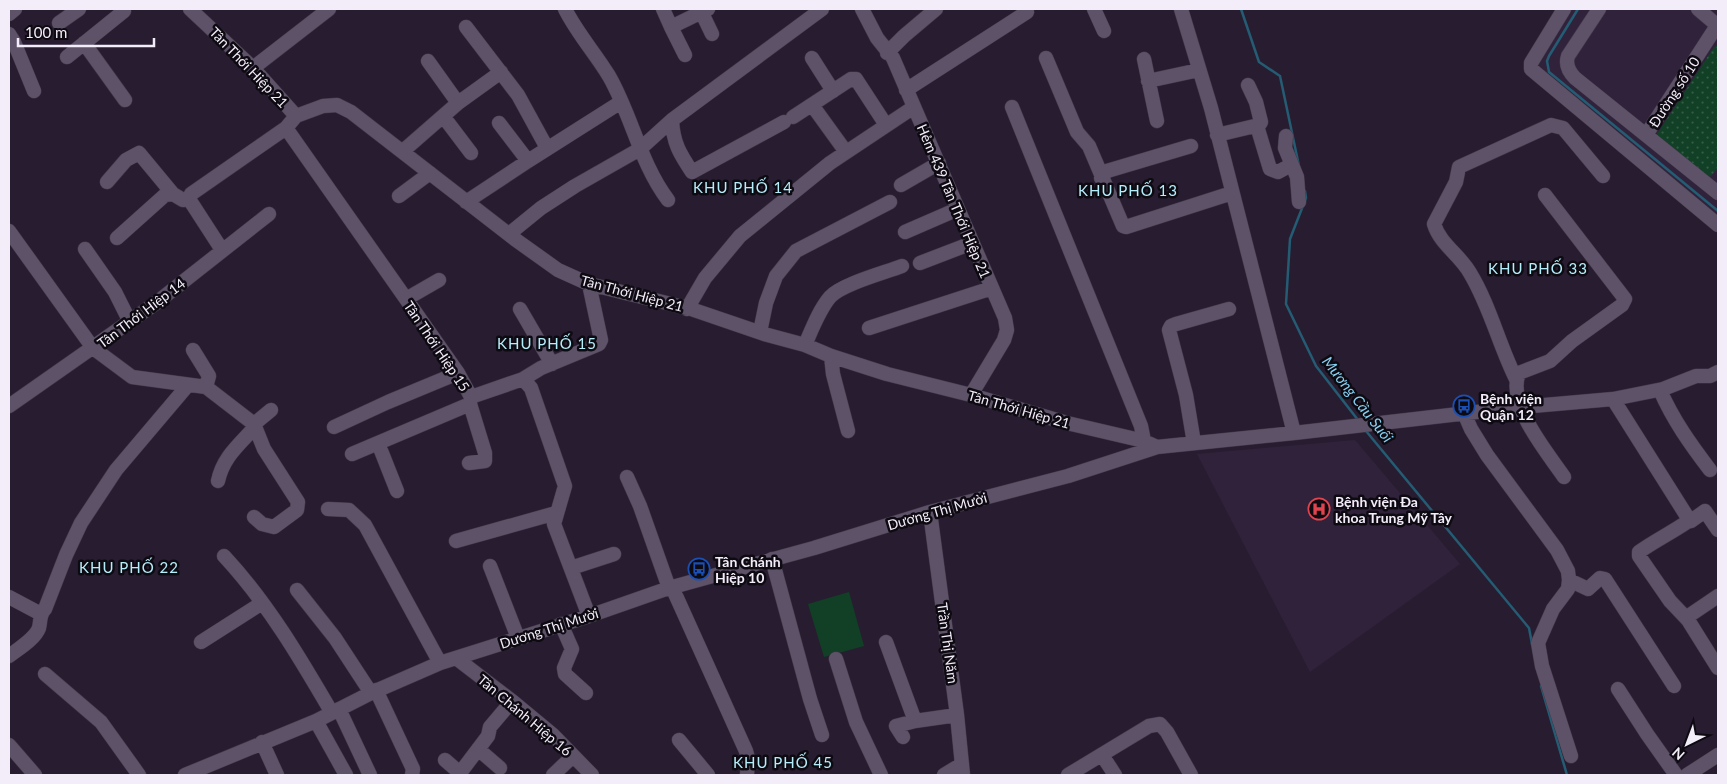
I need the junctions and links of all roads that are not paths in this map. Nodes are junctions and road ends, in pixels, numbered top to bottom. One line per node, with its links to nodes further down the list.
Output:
1 (15, 9): 18 (street)
2 (79, 9): 19 (street)
3 (190, 9): 34 (street, Tân Thới Hiệp 21)
4 (329, 9): 34 (street)
5 (565, 9): 43 (street)
6 (662, 9): 22 (street)
7 (822, 9): 50 (street)
8 (862, 9): 27 (street, Hẻm 439 Tân Thới Hiệp 21)
9 (936, 9): 27 (street)
10 (1094, 9): 23 (street)
11 (1181, 9): 35 (street)
12 (1564, 9): 85 (street)
13 (1599, 9): 56 (street)
14 (1698, 9): 20 (street)
15 (703, 10): 22 (street); 25 (street)
16 (124, 11): 26 (street)
17 (1027, 12): 39 (street)
18 (9, 14)
19 (60, 23)
20 (1718, 26): 56 (street, Đường số 10)
21 (466, 27): 36 (street)
22 (671, 27): 28 (street)
23 (1104, 31)
24 (9, 34): 40 (street)
25 (712, 34)
26 (84, 43): 29 (street); 42 (street)
27 (888, 53): 39 (street, Hẻm 439 Tân Thới Hiệp 21)
28 (685, 55)
29 (67, 57)
30 (812, 58): 41 (street)
31 (1046, 58): 70 (street)
32 (1144, 59): 37 (street)
33 (428, 61): 44 (street)
34 (253, 68): 48 (street, Tân Thới Hiệp 21)
35 (1199, 70): 37 (street); 57 (street)
36 (501, 72): 44 (street); 60 (street)
37 (1148, 81): 51 (street)
38 (1248, 85): 54 (street)
39 (906, 90): 46 (street, Hẻm 439 Tân Thới Hiệp 21)
40 (34, 91)
41 (833, 91): 45 (street); 53 (street)
42 (125, 100)
43 (621, 102): 60 (street); 61 (street)
44 (458, 103): 49 (street)
45 (812, 104): 50 (street); 63 (street)
46 (914, 107): 53 (street); 66 (street, Hẻm 439 Tân Thới Hiệp 21)
47 (1012, 107): 128 (street)
48 (296, 116): 55 (street); 62 (street, Tân Thới Hiệp 21)
49 (443, 116): 62 (street); 64 (street)
50 (672, 120): 61 (street)
51 (1157, 122)
52 (499, 123): 65 (street)
53 (886, 125): 63 (street)
54 (1257, 126): 57 (street); 67 (street)
55 (286, 128): 78 (street); 98 (street, Tân Thới Hiệp 15)
56 (1646, 135): 74 (street)
57 (1217, 136): 73 (street)
58 (1286, 136): 67 (street)
59 (1191, 146): 70 (street)
60 (547, 148): 65 (street)
61 (640, 149): 79 (street); 88 (street)
62 (403, 151): 68 (street, Tân Thới Hiệp 21)
63 (846, 152): 100 (street)
64 (471, 153)
65 (528, 161): 80 (street)
66 (939, 163): 72 (street); 83 (street, Hẻm 439 Tân Thới Hiệp 21)
67 (1291, 165): 82 (street)
68 (430, 173): 77 (street); 80 (street, Tân Thới Hiệp 21)
69 (1603, 176): 113 (street)
70 (1102, 178): 73 (street)
71 (107, 182): 75 (street)
72 (901, 185)
73 (1232, 193): 127 (street)
74 (1718, 193)
75 (173, 194): 78 (street); 89 (street)
76 (1545, 195): 113 (street)
77 (399, 196)
78 (190, 199): 92 (street)
79 (668, 200)
80 (466, 202): 88 (street, Tân Thới Hiệp 21)
81 (890, 202): 104 (street)
82 (1299, 202)
83 (958, 209): 87 (street); 90 (street, Hẻm 439 Tân Thới Hiệp 21)
84 (268, 214): 92 (street, Tân Thới Hiệp 14)
85 (1718, 225)
86 (9, 231): 106 (street)
87 (904, 232)
88 (510, 234): 96 (street, Tân Thới Hiệp 21)
89 (117, 238)
90 (972, 243): 93 (street); 97 (street, Hẻm 439 Tân Thới Hiệp 21)
91 (85, 250): 102 (street)
92 (222, 250): 102 (street, Tân Thới Hiệp 14)
93 (920, 263)
94 (902, 266): 105 (street)
95 (439, 280): 98 (street)
96 (589, 284): 100 (street, Tân Thới Hiệp 21); 109 (street, Tân Thới Hiệp 15)
97 (992, 288): 103 (street); 117 (street, Hẻm 439 Tân Thới Hiệp 21)
98 (406, 299): 111 (street, Tân Thới Hiệp 15)
99 (520, 309): 109 (street)
100 (687, 309): 104 (street, Tân Thới Hiệp 21)
101 (1229, 309): 130 (street)
102 (130, 322): 106 (street, Tân Thới Hiệp 14)
103 (869, 328)
104 (760, 332): 105 (street, Tân Thới Hiệp 21)
105 (805, 345): 108 (street, Tân Thới Hiệp 21)
106 (93, 348): 114 (street); 120 (street, Tân Thới Hiệp 14)
107 (193, 350): 115 (street)
108 (830, 356): 117 (street, Tân Thới Hiệp 21); 126 (street)
109 (552, 364): 112 (street, Tân Thới Hiệp 15)
110 (1718, 372): 116 (street, Dương Thị Mười)
111 (458, 373): 119 (street, Tân Thới Hiệp 15); 125 (street)
112 (523, 378): 119 (street, Tân Thới Hiệp 15); 141 (street)
113 (1516, 379): 121 (street)
114 (188, 385): 115 (street); 157 (street)
115 (206, 387): 124 (street)
116 (1660, 390): 118 (street, Dương Thị Mười); 134 (street)
117 (971, 395): 128 (street, Tân Thới Hiệp 21)
118 (1613, 399): 121 (street, Dương Thị Mười); 143 (street)
119 (470, 400): 129 (street); 133 (street)
120 (9, 406)
121 (1520, 407): 123 (street, Dương Thị Mười); 136 (street)
122 (271, 410): 124 (street)
123 (1464, 413): 127 (street, Dương Thị Mười); 151 (street)
124 (255, 426): 137 (street); 142 (street)
125 (334, 427)
126 (848, 431)
127 (1294, 433): 130 (street, Dương Thị Mười)
128 (1144, 441): 131 (street, Tân Thới Hiệp 21)
129 (378, 443): 132 (street); 138 (street)
130 (1194, 444): 131 (street, Dương Thị Mười)
131 (1157, 447): 140 (street, Dương Thị Mười)
132 (352, 454)
133 (469, 463)
134 (1710, 470)
135 (627, 477): 152 (street)
136 (1564, 477)
137 (218, 481)
138 (397, 491)
139 (328, 509): 167 (street)
140 (930, 512): 148 (street, Dương Thị Mười); 176 (street, Trần Thị Năm)
141 (556, 514): 145 (street); 150 (street)
142 (254, 517)
143 (1687, 522): 144 (street); 159 (street)
144 (1718, 530)
145 (456, 540)
146 (614, 554): 150 (street)
147 (224, 556): 156 (street)
148 (772, 559): 152 (street, Dương Thị Mười); 179 (street)
149 (490, 566): 161 (street)
150 (571, 568): 158 (street)
151 (1570, 580): 170 (street); 188 (street)
152 (671, 588): 158 (street, Dương Thị Mười); 202 (street)
153 (297, 590): 172 (street)
154 (1718, 596): 159 (street)
155 (9, 597): 157 (street)
156 (262, 603): 162 (street); 175 (street)
157 (41, 614): 164 (street)
158 (589, 616): 160 (street, Dương Thị Mười)
159 (1688, 620): 168 (street)
160 (561, 624): 161 (street, Dương Thị Mười); 173 (street)
161 (518, 638): 165 (street, Dương Thị Mười)
162 (201, 642)
163 (886, 642): 178 (street)
164 (9, 656)
165 (456, 658): 167 (street, Dương Thị Mười); 174 (street, Tân Chánh Hiệp 16)
166 (836, 659): 203 (street)
167 (440, 663): 172 (street, Dương Thị Mười)
168 (1718, 668)
169 (45, 674): 193 (street)
170 (1674, 686)
171 (1618, 689): 208 (street)
172 (373, 692): 175 (street, Dương Thị Mười); 198 (street)
173 (586, 693)
174 (512, 701): 184 (street); 187 (street, Tân Chánh Hiệp 16)
175 (335, 711): 177 (street, Dương Thị Mười); 197 (street)
176 (957, 715): 178 (street); 191 (street, Trần Thị Năm)
177 (316, 721): 182 (street, Dương Thị Mười); 196 (street)
178 (915, 721): 180 (street)
179 (822, 735)
180 (903, 737)
181 (679, 740): 201 (street)
182 (262, 742): 194 (street, Dương Thị Mười); 195 (street)
183 (9, 745): 192 (street)
184 (478, 749): 189 (street); 190 (street)
185 (1102, 754): 205 (street); 206 (street); 207 (street)
186 (1718, 755): 209 (street)
187 (573, 756): 199 (street); 200 (street, Tân Chánh Hiệp 16)
188 (1570, 756)
189 (445, 760)
190 (500, 768)
191 (963, 770): 204 (street)
192 (35, 775)
193 (139, 775)
194 (185, 775)
195 (278, 775)
196 (346, 775)
197 (370, 775)
198 (412, 775)
199 (553, 775)
200 (592, 775)
201 (708, 775)
202 (746, 775)
203 (881, 775)
204 (944, 775)
205 (1068, 775)
206 (1115, 775)
207 (1191, 775)
208 (1676, 775)
209 (1687, 775)

